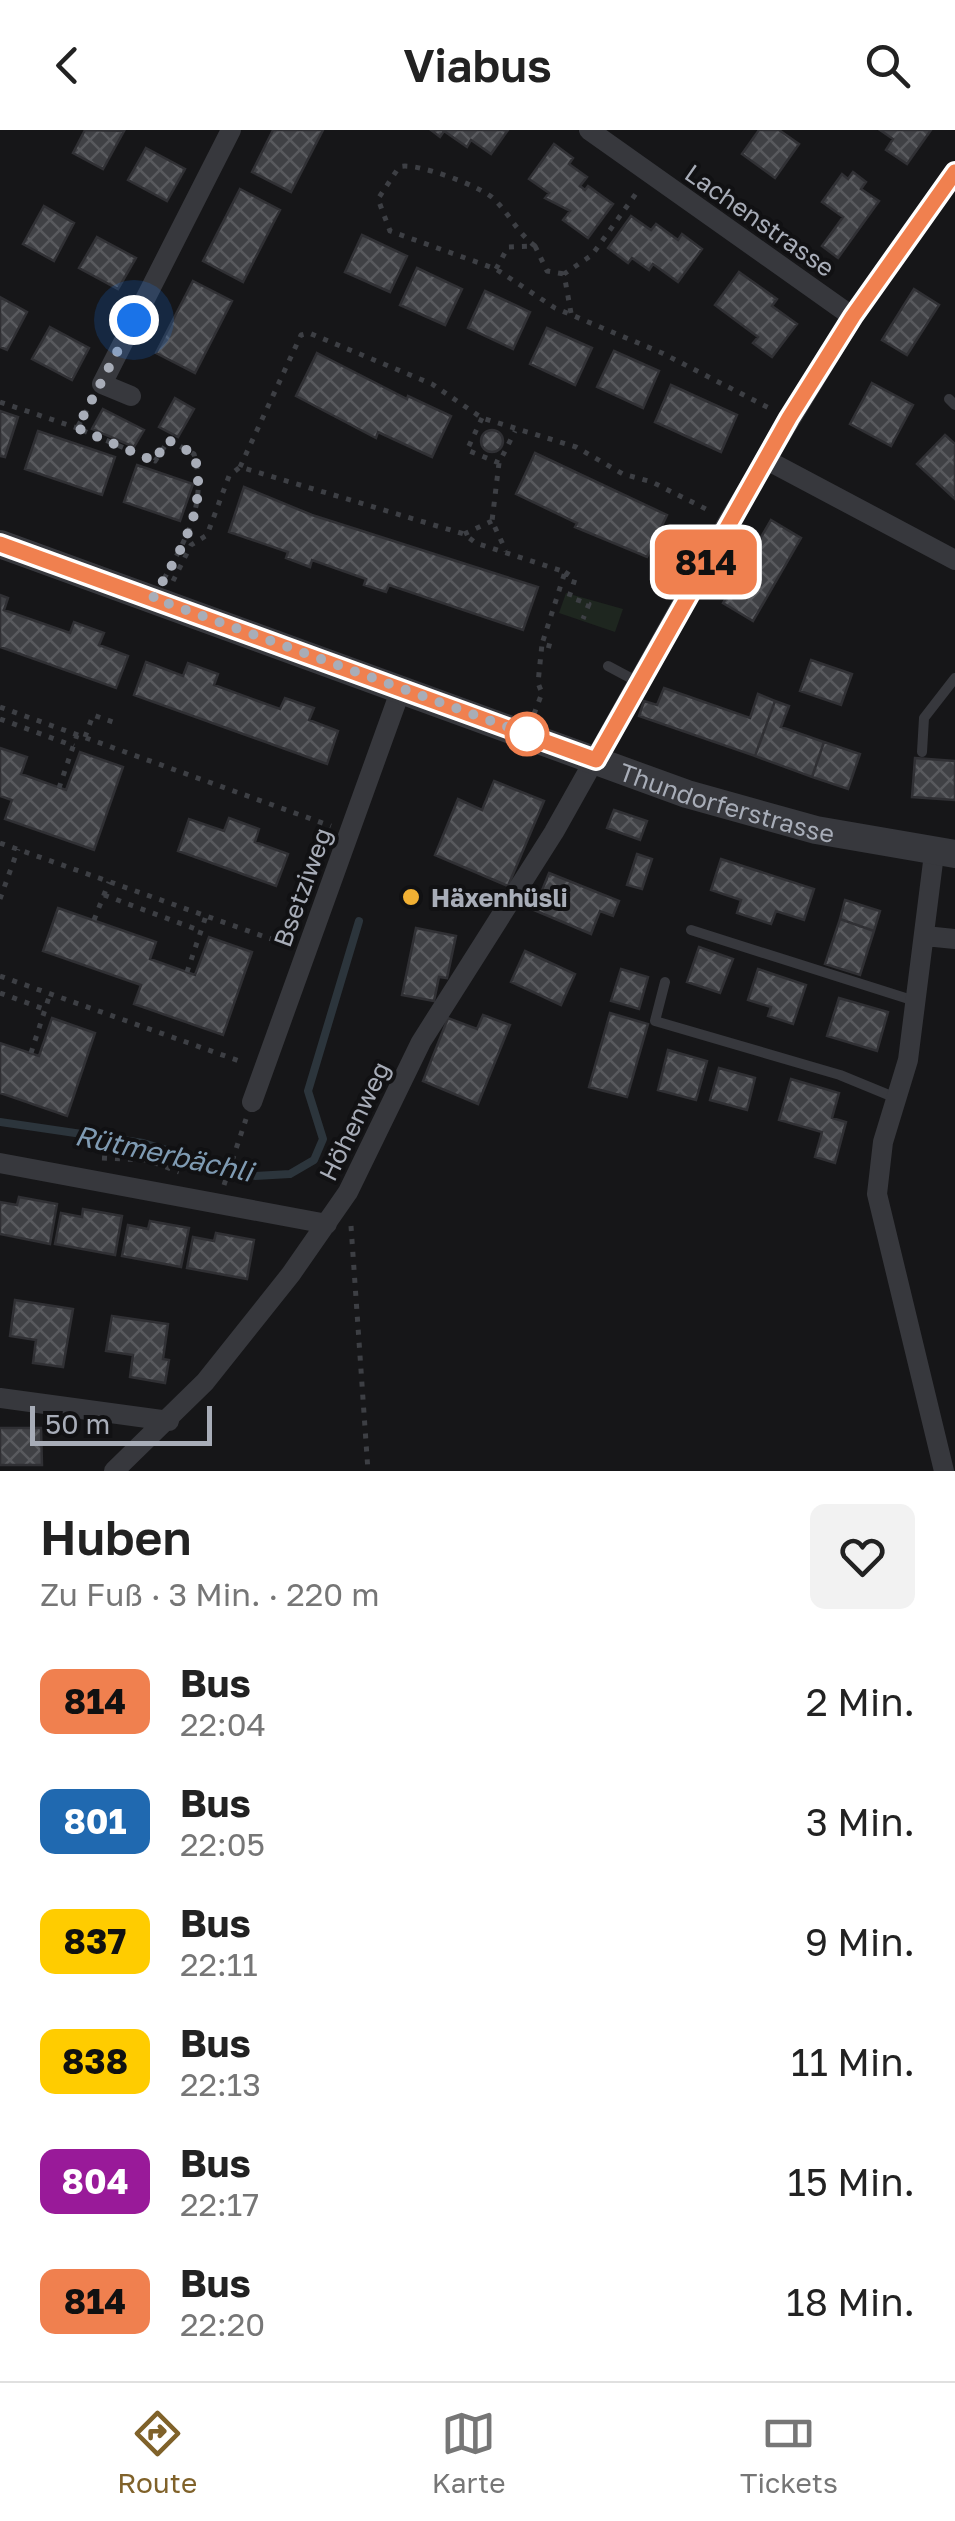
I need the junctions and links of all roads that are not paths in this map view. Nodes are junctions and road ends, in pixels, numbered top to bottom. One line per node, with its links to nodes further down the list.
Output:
1 (232, 130): 5 (street)
2 (588, 130): 4 (street, Lachenstrasse)
3 (955, 172): 4 (street, Höhenweg)
4 (853, 316): 6 (street, Höhenweg)
5 (131, 396)
6 (765, 458): 8 (street); 11 (street, Höhenweg)
7 (0, 544): 12 (street, Thundorferstrasse)
8 (955, 560)
9 (608, 666): 11 (lane)
10 (955, 678): 13 (lane)
11 (640, 683): 14 (street, Höhenweg)
12 (401, 689): 14 (street, Thundorferstrasse); 22 (street, Bsetziweg)
13 (922, 752)
14 (596, 760): 15 (street, Thundorferstrasse); 24 (street, Höhenweg)
15 (944, 854): 17 (street)
16 (691, 930): 20 (lane)
17 (925, 936): 18 (street); 20 (street)
18 (955, 939)
19 (666, 982): 21 (lane)
20 (916, 1001): 21 (street)
21 (896, 1098): 28 (street)
22 (252, 1102)
23 (0, 1163): 24 (street)
24 (327, 1224): 26 (street, Höhenweg)
25 (0, 1398): 26 (street)
26 (169, 1421): 27 (street, Höhenweg)
27 (114, 1471)
28 (944, 1471)

